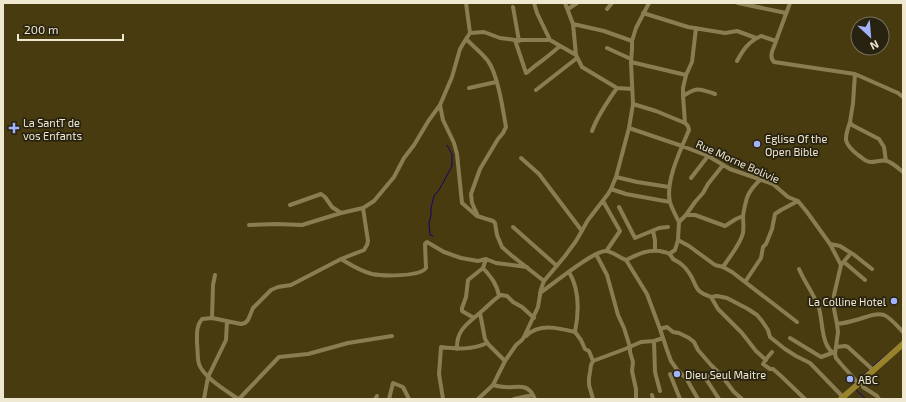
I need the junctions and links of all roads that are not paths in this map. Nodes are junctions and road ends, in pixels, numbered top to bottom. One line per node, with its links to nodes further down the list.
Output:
1 (466, 3): 16 (street)
2 (534, 3): 20 (street)
3 (565, 3): 10 (street)
4 (577, 3): 10 (street)
5 (612, 3): 11 (street)
6 (649, 3): 12 (street)
7 (738, 3): 13 (street)
8 (790, 3): 13 (street)
9 (513, 7): 19 (street)
10 (568, 9): 14 (street)
11 (607, 9)
12 (643, 13): 15 (street); 22 (street)
13 (786, 13): 21 (street)
14 (572, 24): 22 (street); 25 (street)
15 (696, 28): 17 (street); 29 (street)
16 (470, 33): 18 (street); 19 (street)
17 (756, 38): 21 (street); 27 (street)
18 (466, 39): 30 (street); 39 (street)
19 (517, 40): 20 (street); 23 (street)
20 (550, 40): 23 (street)
21 (776, 40): 28 (street)
22 (632, 41): 26 (street)
23 (560, 46): 25 (street)
24 (606, 48): 26 (street)
25 (577, 57): 32 (street); 34 (street)
26 (631, 60): 29 (street); 33 (street)
27 (737, 61)
28 (855, 74): 37 (street); 40 (street)
29 (686, 75): 36 (street)
30 (496, 82): 31 (street); 63 (street)
31 (469, 88)
32 (617, 88): 33 (street); 43 (street)
33 (632, 89): 38 (street)
34 (536, 90)
35 (716, 94): 36 (street)
36 (683, 96): 41 (street)
37 (903, 97)
38 (633, 104): 41 (street); 42 (street)
39 (440, 105): 60 (street); 63 (street)
40 (850, 122): 47 (street); 47 (street)
41 (685, 123): 44 (street)
42 (629, 128): 44 (street, Rue Morne Bolivie); 50 (street)
43 (592, 131)
44 (682, 146): 45 (street, Rue Morne Bolivie); 53 (street)
45 (708, 156): 48 (street, Rue Morne Bolivie); 51 (street)
46 (521, 158): 69 (street)
47 (886, 160): 49 (street)
48 (723, 165): 52 (street, Rue Morne Bolivie); 62 (street)
49 (903, 172)
50 (616, 177): 53 (street); 54 (street)
51 (691, 178)
52 (761, 179): 57 (street, Rue Morne Bolivie); 64 (street)
53 (669, 187): 56 (street)
54 (611, 188): 55 (street); 56 (street)
55 (603, 201): 69 (street); 73 (street)
56 (670, 202): 65 (street)
57 (798, 202): 72 (street, Rue Morne Bolivie); 92 (street)
58 (290, 205): 61 (street)
59 (619, 207): 70 (street)
60 (363, 208): 61 (street); 78 (street)
61 (341, 213): 66 (street)
62 (686, 215): 64 (street); 65 (street)
63 (477, 216): 83 (street)
64 (743, 216): 84 (street)
65 (679, 222): 71 (street)
66 (249, 225)
67 (668, 226): 70 (street)
68 (513, 227): 82 (street)
69 (582, 231): 82 (street)
70 (653, 231): 74 (street)
71 (678, 240): 76 (street); 84 (street)
72 (830, 244): 77 (street); 81 (street, Rue Morne Bolivie)
73 (607, 250): 75 (street); 80 (street)
74 (655, 250): 76 (street); 80 (street)
75 (596, 254): 88 (street); 114 (street)
76 (669, 254): 95 (street)
77 (851, 254): 81 (street); 87 (street)
78 (341, 259): 79 (street); 100 (street)
79 (486, 260): 83 (street); 85 (street)
80 (626, 260): 103 (street)
81 (842, 264): 90 (street); 102 (street)
82 (557, 266): 91 (street)
83 (527, 267): 91 (street)
84 (723, 267): 92 (street)
85 (483, 268): 94 (street); 98 (street)
86 (799, 269): 117 (street)
87 (872, 269)
88 (569, 272): 93 (street); 104 (street)
89 (215, 275): 97 (street)
90 (865, 280)
91 (544, 281): 93 (street)
92 (745, 282): 101 (street)
93 (540, 293): 99 (street)
94 (499, 296): 96 (street); 99 (street)
95 (711, 297): 118 (street); 128 (street)
96 (480, 313): 98 (street); 111 (street)
97 (212, 318): 100 (street); 124 (street)
98 (474, 318): 115 (street)
99 (534, 318): 107 (street)
100 (227, 321): 124 (street)
101 (797, 322)
102 (837, 324): 105 (street); 113 (street)
103 (660, 329): 108 (street); 142 (street)
104 (575, 332): 107 (street); 120 (street)
105 (903, 332)
106 (392, 336): 131 (street)
107 (524, 337): 119 (street)
108 (663, 338): 110 (street); 140 (street)
109 (790, 338): 117 (street)
110 (654, 341): 114 (street); 127 (street)
111 (487, 343): 115 (street); 119 (street)
112 (903, 344): 121 (main road)
113 (836, 347): 117 (street); 121 (street)
114 (630, 348): 120 (street); 138 (street)
115 (457, 349): 134 (street)
116 (772, 352): 118 (street)
117 (834, 353): 125 (street)
118 (766, 360): 143 (street)
119 (504, 361): 126 (street)
120 (594, 361): 137 (street)
121 (871, 369): 125 (main road)
122 (670, 374): 139 (street)
123 (708, 376): 141 (street)
124 (208, 377): 130 (street); 131 (street)
125 (857, 382): 128 (main road); 144 (street)
126 (493, 385): 129 (street); 135 (street)
127 (660, 391)
128 (842, 397)
129 (534, 398): 136 (street)
130 (204, 399)
131 (238, 399)
132 (389, 399): 133 (street)
133 (409, 399)
134 (443, 399)
135 (478, 399)
136 (514, 399)
137 (593, 399)
138 (636, 399)
139 (680, 399)
140 (698, 399)
141 (719, 399)
142 (742, 399)
143 (805, 399)
144 (879, 399)

